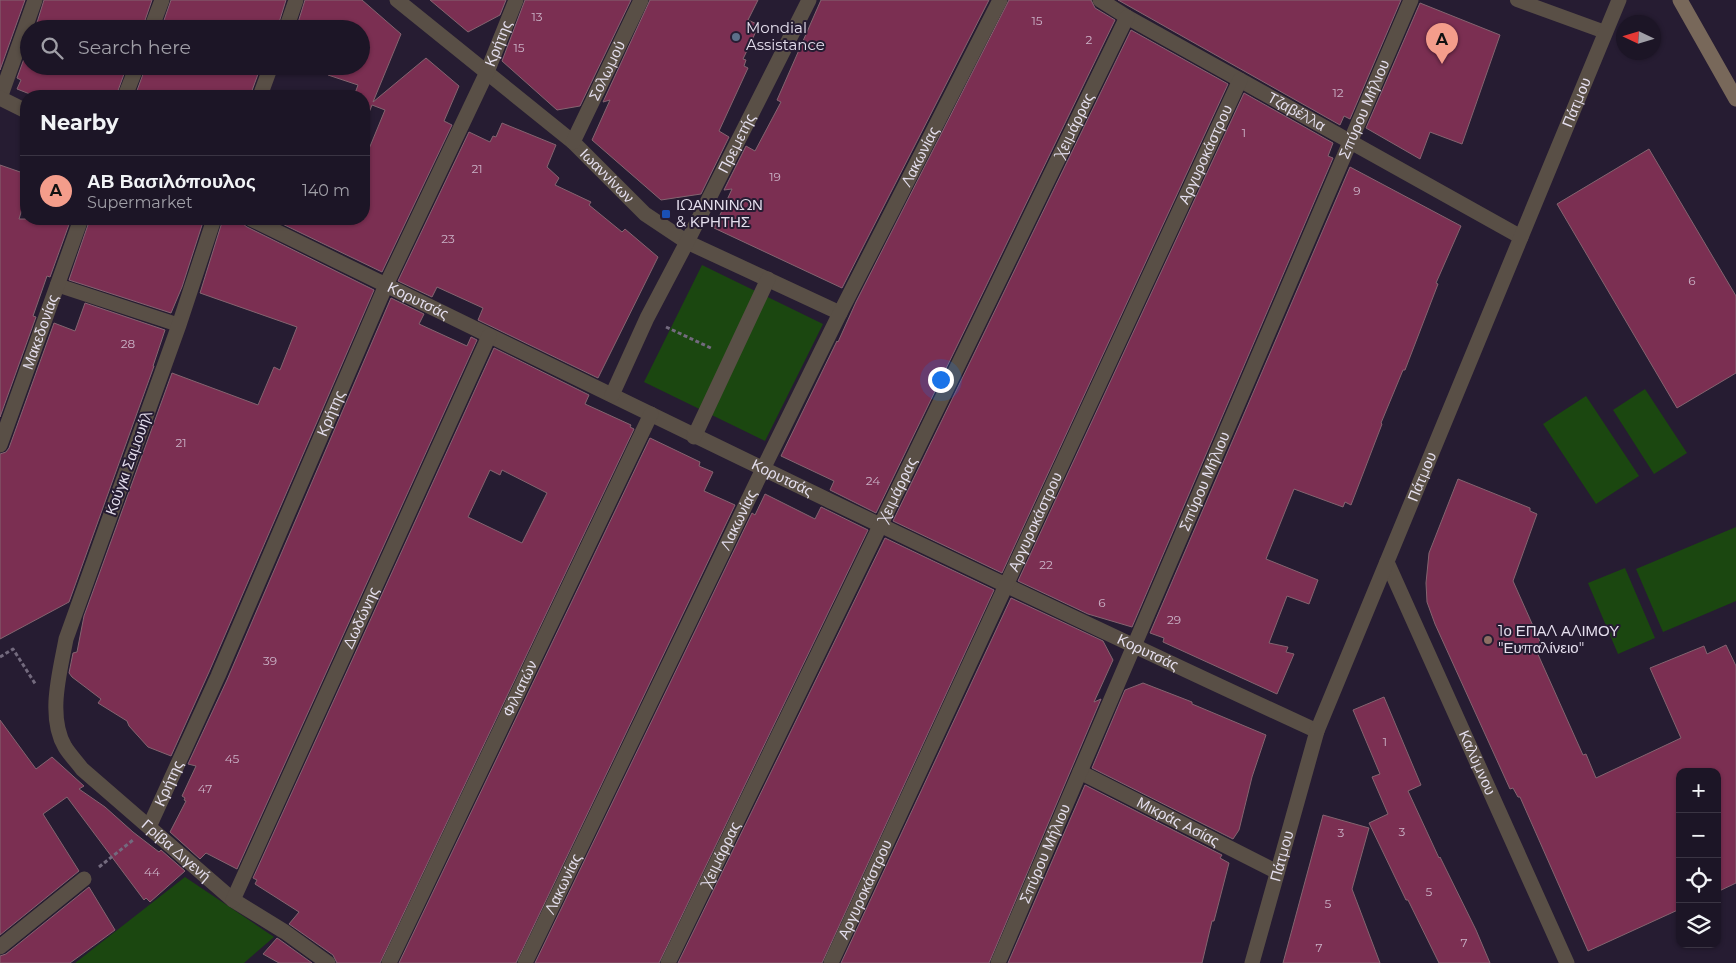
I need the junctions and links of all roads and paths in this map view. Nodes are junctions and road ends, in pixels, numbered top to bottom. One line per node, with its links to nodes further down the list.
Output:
1 (35, 0): 15 (street)
2 (162, 0): 16 (street)
3 (296, 0): 17 (street)
4 (397, 0): 20 (street, Ιωαννίνων)
5 (516, 0): 20 (street, Κρήτης)
6 (641, 0): 29 (street, Σολωμού)
7 (809, 0): 35 (street, Πρεμετής)
8 (1000, 0): 39 (street, Λακωνίας)
9 (1100, 0): 14 (street, Τζαβέλλα)
10 (1411, 0): 30 (street, Σπύρου Μήλιου)
11 (1517, 0): 18 (lane)
12 (1619, 0): 18 (street, Πάτμου)
13 (1680, 0): 27 (street)
14 (1127, 17): 23 (street, Τζαβέλλα); 49 (street, Χειμάρρας)
15 (28, 20)
16 (154, 20)
17 (289, 20)
18 (1605, 32): 34 (street, Πάτμου)
19 (20, 42): 26 (street)
20 (486, 72): 29 (street, Ιωαννίνων); 38 (street, Κρήτης)
21 (133, 75): 24 (street)
22 (268, 75): 25 (street)
23 (1240, 80): 30 (street, Τζαβέλλα); 51 (street, Αργυροκάστρου)
24 (127, 90)
25 (262, 90)
26 (0, 98): 28 (street)
27 (1736, 99)
28 (20, 108)
29 (573, 142): 35 (street, Ιωαννίνων)
30 (1350, 142): 34 (street, Τζαβέλλα); 52 (street, Σπύρου Μήλιου)
31 (79, 225): 37 (street, Μακεδονίας)
32 (212, 225): 41 (street, Κούγκι Σαμουήλ)
33 (264, 225): 38 (street, Κορυτσάς)
34 (1521, 237): 50 (street, Πάτμου)
35 (687, 242): 36 (street, Ιωαννίνων); 40 (street, Πρεμετής)
36 (768, 279): 39 (street, Ιωαννίνων); 43 (street)
37 (57, 285): 41 (lane); 47 (street, Μακεδονίας)
38 (386, 285): 42 (street, Κορυτσάς); 57 (street, Κρήτης)
39 (840, 313): 48 (street, Λακωνίας)
40 (647, 318): 43 (path); 44 (street, Πρεμετής)
41 (179, 325): 54 (street, Κούγκι Σαμουήλ)
42 (489, 336): 44 (street, Κορυτσάς); 60 (street, Δωδώνης)
43 (731, 358): 46 (street)
44 (612, 395): 45 (street, Κορυτσάς)
45 (651, 414): 46 (street, Κορυτσάς); 63 (street, Φιλιατών)
46 (694, 436): 48 (street, Κορυτσάς)
47 (0, 445)
48 (763, 469): 49 (street, Κορυτσάς); 64 (street, Λακωνίας)
49 (881, 524): 51 (street, Κορυτσάς); 65 (street, Χειμάρρας)
50 (1386, 562): 55 (street, Πάτμου); 69 (street, Καλύμνου)
51 (1006, 584): 52 (street, Κορυτσάς); 66 (street, Αργυροκάστρου)
52 (1134, 646): 55 (street, Κορυτσάς); 56 (street, Σπύρου Μήλιου)
53 (0, 658): 54 (path)
54 (56, 711): 57 (street, Γρίβα Διγενή)
55 (1317, 731): 58 (street, Πάτμου)
56 (1080, 772): 58 (street, Μικράς Ασίας); 67 (street, Σπύρου Μήλιου)
57 (149, 827): 59 (path); 60 (street, Γρίβα Διγενή)
58 (1277, 872): 68 (street, Πάτμου)
59 (84, 879): 61 (street)
60 (232, 900): 62 (street, Γρίβα Διγενή)
61 (0, 947)
62 (328, 963)
63 (389, 963)
64 (525, 963)
65 (668, 963)
66 (831, 963)
67 (998, 963)
68 (1252, 963)
69 (1567, 963)

